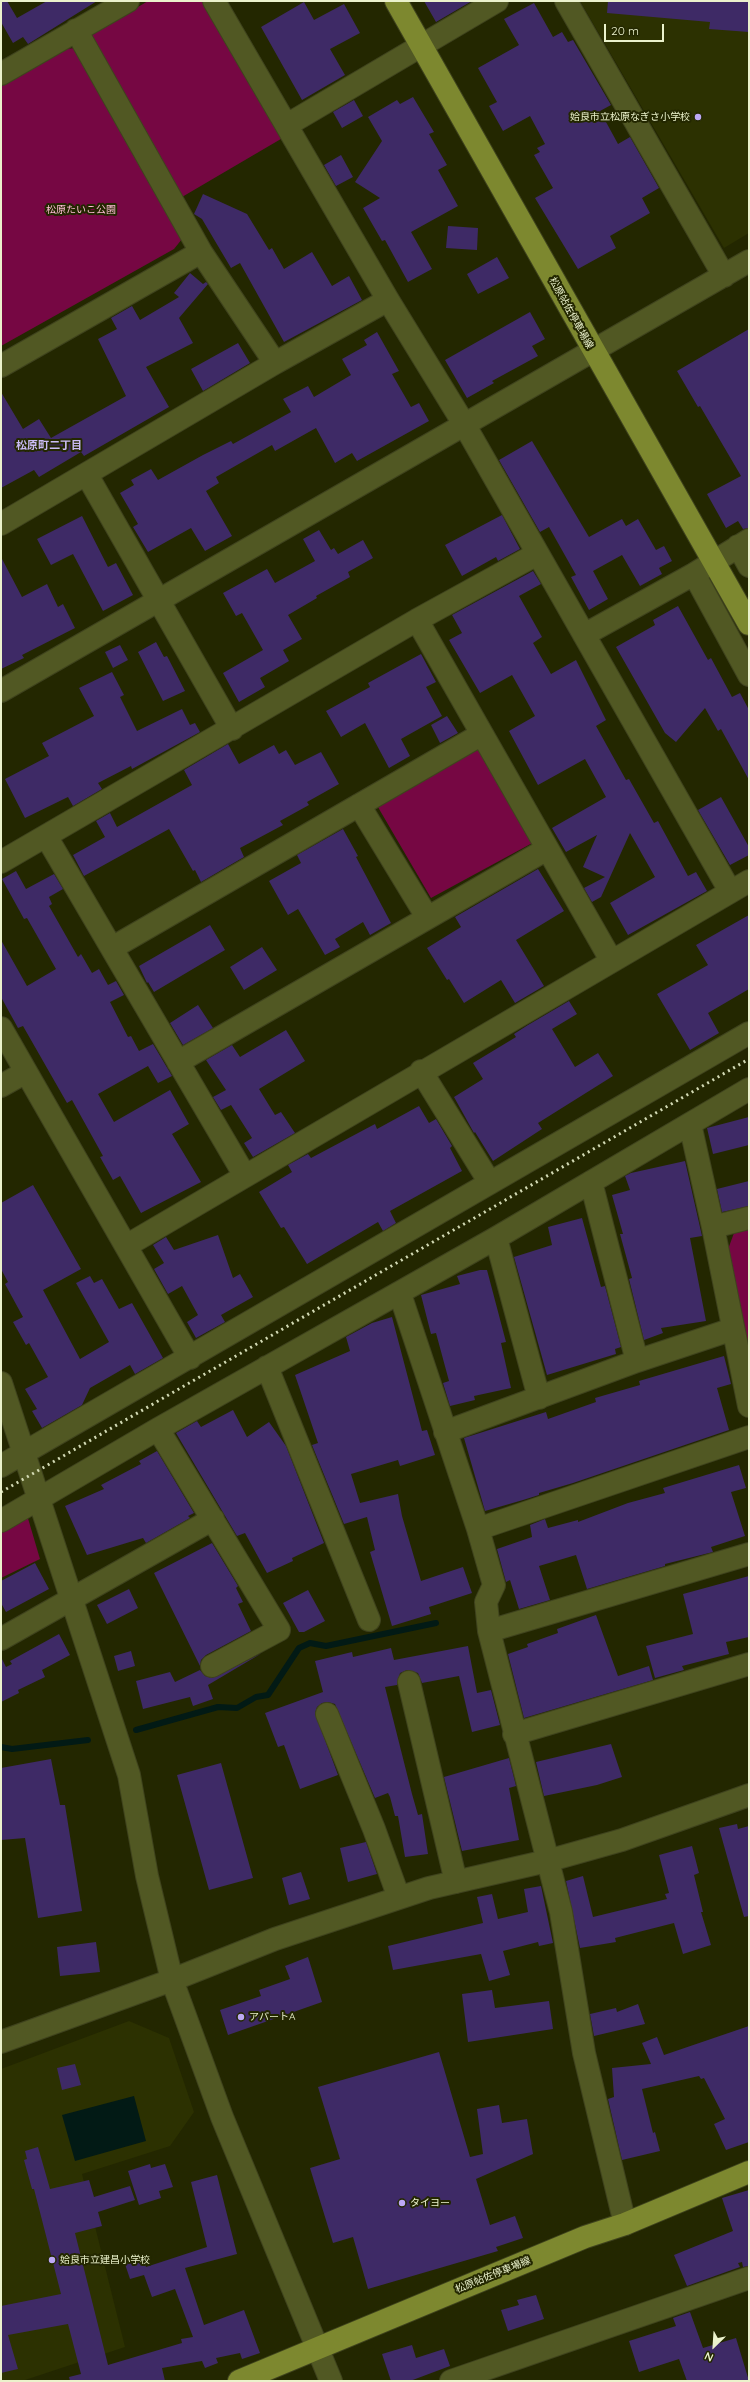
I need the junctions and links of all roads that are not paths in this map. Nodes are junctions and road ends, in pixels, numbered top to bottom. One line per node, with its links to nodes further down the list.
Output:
1 (128, 1): 6 (street)
2 (214, 1): 9 (street)
3 (396, 1): 7 (main road, 松原帖佐停車場線)
4 (497, 1): 7 (street)
5 (566, 1): 12 (street)
6 (76, 30): 8 (street); 10 (street)
7 (421, 44): 9 (street); 14 (main road, 松原帖佐停車場線)
8 (1, 74)
9 (287, 125): 13 (street)
10 (201, 252): 15 (street); 16 (street)
11 (749, 261): 12 (street)
12 (724, 276): 14 (street)
13 (388, 300): 15 (street); 17 (street)
14 (592, 350): 17 (street); 23 (main road, 松原帖佐停車場線)
15 (275, 363): 18 (street)
16 (1, 366)
17 (464, 424): 21 (street); 25 (street)
18 (87, 475): 19 (street); 25 (street)
19 (1, 524)
20 (743, 543): 22 (street); 23 (street)
21 (537, 554): 26 (street); 28 (street)
22 (749, 566)
23 (718, 569): 24 (street); 27 (main road, 松原帖佐停車場線)
24 (694, 574): 28 (street); 29 (street)
25 (158, 601): 30 (street); 31 (street)
26 (417, 620): 31 (street); 32 (street)
27 (749, 624)
28 (584, 635): 38 (street)
29 (749, 674)
30 (1, 691)
31 (232, 729): 34 (street)
32 (482, 734): 33 (street); 35 (street)
33 (359, 805): 39 (street); 40 (street)
34 (46, 836): 36 (street); 40 (street)
35 (547, 849): 39 (street); 41 (street)
36 (1, 862)
37 (749, 881): 38 (street)
38 (730, 891): 41 (street)
39 (427, 917): 44 (street)
40 (112, 948): 44 (street)
41 (611, 960): 45 (street)
42 (1, 1028): 46 (street)
43 (749, 1033): 52 (street)
44 (178, 1062): 50 (street)
45 (421, 1071): 50 (street); 52 (street)
46 (26, 1072): 47 (street); 56 (street)
47 (1, 1086)
48 (749, 1089): 49 (street)
49 (690, 1124): 51 (street); 54 (street)
50 (245, 1176): 56 (street)
51 (591, 1182): 55 (street); 60 (street)
52 (490, 1184): 59 (street)
53 (749, 1218): 54 (street)
54 (713, 1227): 58 (street)
55 (496, 1238): 57 (street); 63 (street)
56 (126, 1246): 59 (street)
57 (400, 1294): 61 (street); 66 (street)
58 (733, 1329): 60 (street); 64 (street)
59 (190, 1358): 68 (street)
60 (637, 1361): 63 (street)
61 (267, 1367): 65 (street); 76 (street)
62 (1, 1383): 68 (street)
63 (539, 1398): 66 (street)
64 (749, 1406)
65 (158, 1429): 70 (street); 71 (street)
66 (445, 1432): 73 (street)
67 (749, 1437): 73 (street)
68 (25, 1452): 69 (street); 70 (street)
69 (1, 1466)
70 (40, 1499): 72 (street); 75 (street)
71 (213, 1519): 75 (street); 80 (street)
72 (1, 1521)
73 (478, 1529): 77 (street)
74 (749, 1554): 77 (street)
75 (72, 1600): 78 (street); 88 (street)
76 (369, 1620)
77 (489, 1630): 83 (street)
78 (1, 1639)
79 (749, 1664): 83 (street)
80 (212, 1666)
81 (409, 1682): 86 (street)
82 (328, 1714): 87 (street)
83 (514, 1734): 85 (street)
84 (749, 1795): 85 (street)
85 (547, 1861): 86 (street); 91 (street)
86 (456, 1882): 87 (street)
87 (399, 1898): 88 (street)
88 (172, 1980): 89 (street); 93 (street)
89 (1, 2042)
90 (749, 2172): 91 (main road, 松原帖佐停車場線)
91 (625, 2224): 93 (main road, 松原帖佐停車場線)
92 (749, 2278): 96 (street)
93 (318, 2347): 94 (main road, 松原帖佐停車場線); 95 (street)
94 (239, 2381)
95 (331, 2381)
96 (451, 2381)

